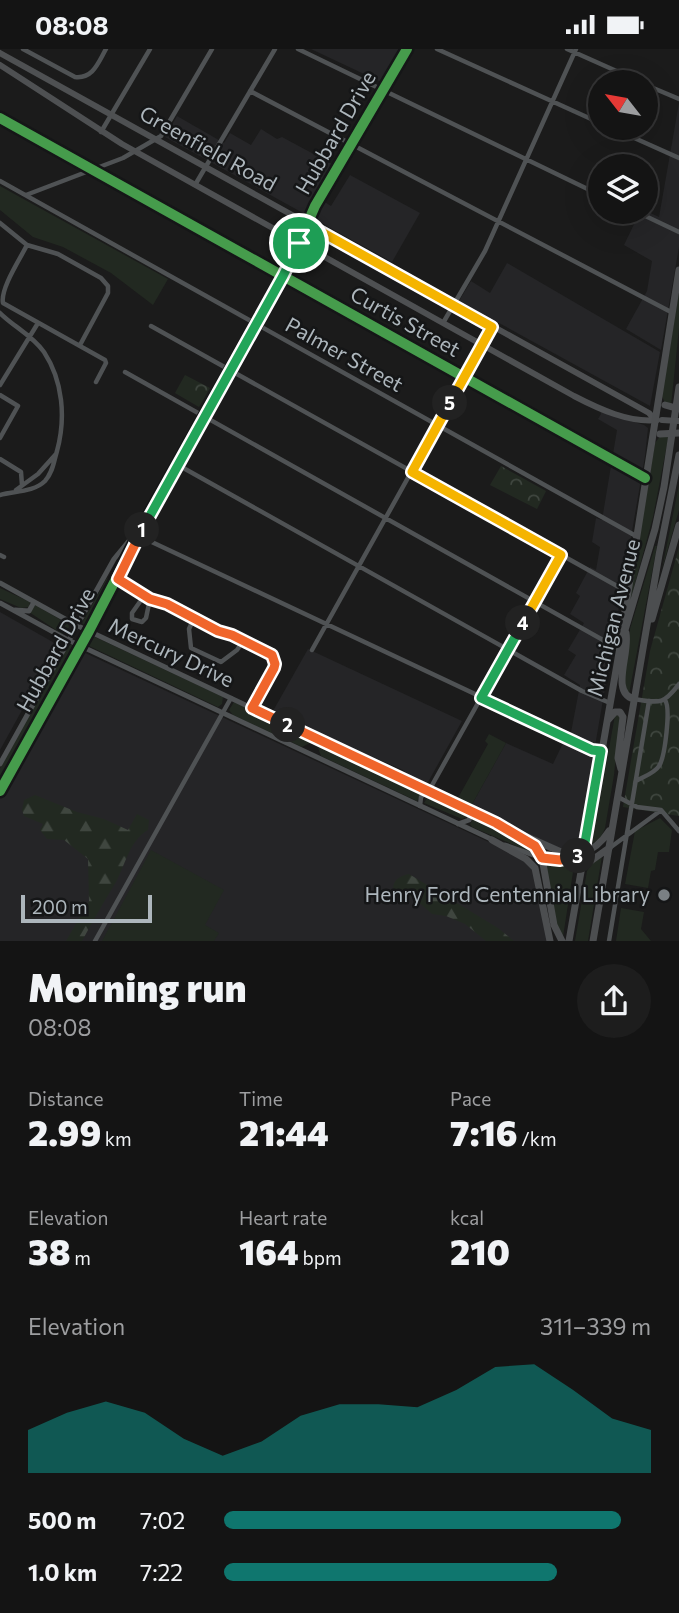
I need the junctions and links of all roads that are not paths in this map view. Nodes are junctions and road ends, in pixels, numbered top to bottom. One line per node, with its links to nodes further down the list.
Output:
1 (23, 49): 2 (street)
2 (106, 49)
3 (149, 49): 19 (street)
4 (212, 49): 23 (street)
5 (275, 49): 16 (street)
6 (298, 49): 14 (street)
7 (407, 49): 14 (street, Hubbard Drive)
8 (437, 49): 18 (street)
9 (567, 49): 10 (street)
10 (575, 51): 13 (street); 18 (street)
11 (0, 53): 19 (main road, Greenfield Road)
12 (0, 65): 22 (main road, Greenfield Road)
13 (615, 70)
14 (383, 90): 25 (street, Hubbard Drive); 28 (street)
15 (658, 90): 17 (street)
16 (250, 91): 25 (street); 29 (street)
17 (679, 99)
18 (553, 101): 20 (street); 28 (street)
19 (111, 114): 22 (street); 23 (main road, Greenfield Road)
20 (588, 117)
21 (0, 118): 30 (street, Curtis Street)
22 (101, 132): 26 (main road, Greenfield Road)
23 (156, 139): 26 (street); 29 (main road, Greenfield Road)
24 (639, 140): 27 (street)
25 (351, 144): 35 (street); 38 (street, Hubbard Drive)
26 (135, 151): 30 (street); 32 (main road, Greenfield Road)
27 (679, 158)
28 (526, 159): 33 (street); 35 (street)
29 (206, 167): 32 (street); 38 (main road, Greenfield Road)
30 (93, 170): 34 (street); 43 (street, Curtis Street)
31 (0, 181): 34 (street, Palmer Street)
32 (195, 185): 40 (main road, Greenfield Road)
33 (588, 189)
34 (26, 195): 49 (street, Palmer Street)
35 (499, 221): 44 (street); 45 (street)
36 (658, 222): 39 (street)
37 (0, 223): 41 (street)
38 (307, 224): 40 (street, Hubbard Drive); 44 (main road, Greenfield Road)
39 (679, 232)
40 (299, 243): 43 (street, Hubbard Drive); 48 (main road, Greenfield Road)
41 (27, 246): 47 (street); 53 (street)
42 (679, 270): 45 (main road)
43 (283, 276): 49 (street, Hubbard Drive); 57 (street, Curtis Street)
44 (453, 305): 48 (street); 51 (main road, Greenfield Road)
45 (672, 312): 63 (main road)
46 (0, 313): 52 (street)
47 (38, 323): 52 (street); 53 (street)
48 (443, 323): 54 (main road, Greenfield Road)
49 (257, 324): 55 (street, Hubbard Drive); 70 (street, Palmer Street)
50 (151, 326): 55 (street)
51 (492, 327): 54 (street); 64 (main road, Greenfield Road)
52 (30, 336): 58 (street); 74 (street)
53 (80, 345): 59 (street)
54 (482, 345): 57 (street); 66 (main road, Greenfield Road)
55 (231, 371): 67 (street, Hubbard Drive); 78 (street)
56 (125, 372): 67 (street)
57 (464, 377): 70 (street); 79 (street, Curtis Street)
58 (2, 378): 60 (street)
59 (96, 381)
60 (0, 385)
61 (679, 387): 106 (main road, Michigan Avenue)
62 (0, 395): 72 (street)
63 (658, 398): 65 (main road, bridge); 68 (main road)
64 (630, 404): 66 (main road); 68 (main road, Greenfield Road)
65 (679, 409)
66 (619, 415): 68 (main road, Greenfield Road)
67 (205, 416): 77 (street, Hubbard Drive); 84 (street)
68 (658, 420): 69 (main road, Greenfield Road, bridge); 73 (main road)
69 (679, 421)
70 (438, 425): 78 (street); 87 (street, Palmer Street)
71 (679, 433): 73 (main road, bridge)
72 (0, 438)
73 (652, 438): 79 (main road)
74 (56, 453): 80 (street); 81 (street)
75 (679, 455): 113 (main road, Michigan Avenue)
76 (0, 459): 80 (street)
77 (178, 465): 83 (street, Hubbard Drive); 91 (street)
78 (412, 472): 84 (street); 90 (street)
79 (645, 478): 87 (main road)
80 (22, 486): 81 (street)
81 (16, 490): 82 (street)
82 (0, 495)
83 (148, 517): 86 (street, Hubbard Drive); 88 (street, Hubbard Drive)
84 (386, 518): 91 (street); 99 (street)
85 (679, 525): 113 (main road)
86 (139, 536): 89 (street, Hubbard Drive); 104 (street)
87 (636, 536): 95 (main road)
88 (122, 549): 89 (street); 92 (street, Hubbard Drive)
89 (130, 555): 93 (street, Hubbard Drive)
90 (561, 555): 95 (street); 99 (street)
91 (359, 567): 104 (street); 112 (street)
92 (106, 572): 93 (street); 103 (street, Hubbard Drive)
93 (118, 579): 96 (street); 105 (street, Hubbard Drive)
94 (0, 585): 98 (street, Mercury Drive)
95 (626, 591): 110 (main road)
96 (144, 596): 97 (street); 97 (street)
97 (150, 599): 102 (street)
98 (31, 601): 101 (street); 103 (street, Mercury Drive)
99 (535, 601): 110 (street); 112 (street)
100 (0, 603): 101 (street, Mercury Drive)
101 (12, 610): 107 (street, Mercury Drive)
102 (194, 618): 108 (street); 108 (street)
103 (76, 625): 105 (street, Mercury Drive); 107 (street, Hubbard Drive)
104 (326, 625): 111 (street); 116 (street)
105 (89, 631): 109 (street, Hubbard Drive); 115 (street, Mercury Drive)
106 (626, 632): 110 (main road, Michigan Avenue); 117 (main road)
107 (68, 641): 109 (street, Mercury Drive); 127 (street, Hubbard Drive)
108 (243, 641): 121 (street)
109 (81, 646): 122 (street, Mercury Drive); 130 (street, Hubbard Drive)
110 (620, 648): 120 (main road, Michigan Avenue)
111 (312, 650)
112 (508, 650): 116 (street); 120 (street)
113 (642, 654): 117 (main road, Michigan Avenue)
114 (679, 684): 119 (street)
115 (231, 698): 121 (street, Mercury Drive); 122 (street)
116 (481, 698): 125 (street); 131 (street)
117 (634, 699): 118 (street); 128 (main road, Michigan Avenue)
118 (649, 701): 119 (street); 129 (street)
119 (664, 701): 129 (street)
120 (610, 703): 123 (main road, Michigan Avenue)
121 (252, 708): 124 (street, Mercury Drive)
122 (223, 713): 126 (street, Mercury Drive); 148 (street)
123 (606, 722): 125 (main road, Michigan Avenue); 128 (main road)
124 (316, 738): 126 (street); 131 (street, Mercury Drive)
125 (601, 751): 143 (main road, Michigan Avenue)
126 (307, 753): 134 (street, Mercury Drive)
127 (0, 764)
128 (622, 770): 132 (main road, Michigan Avenue)
129 (635, 782): 133 (street)
130 (0, 791)
131 (428, 792): 134 (street); 136 (street, Mercury Drive)
132 (617, 796): 133 (street); 139 (main road, Michigan Avenue)
133 (631, 804): 135 (street); 141 (street)
134 (420, 806): 138 (street, Mercury Drive)
135 (661, 810): 140 (street); 141 (street)
136 (472, 812): 137 (street, Mercury Drive); 138 (street)
137 (496, 823): 143 (main road); 146 (street, Mercury Drive)
138 (458, 824): 142 (street, Mercury Drive)
139 (613, 824): 144 (main road, Michigan Avenue); 145 (main road)
140 (679, 831)
141 (626, 836): 144 (street); 153 (street)
142 (492, 840): 146 (street, Mercury Drive); 149 (main road)
143 (586, 840): 145 (main road, Michigan Avenue)
144 (609, 848): 147 (main road); 152 (main road, Michigan Avenue)
145 (583, 854): 146 (main road); 147 (main road, Michigan Avenue)
146 (542, 858): 150 (main road)
147 (581, 868): 151 (main road, Michigan Avenue)
148 (95, 941)
149 (550, 941)
150 (562, 941)
151 (569, 941)
152 (593, 941)
153 (609, 941)

